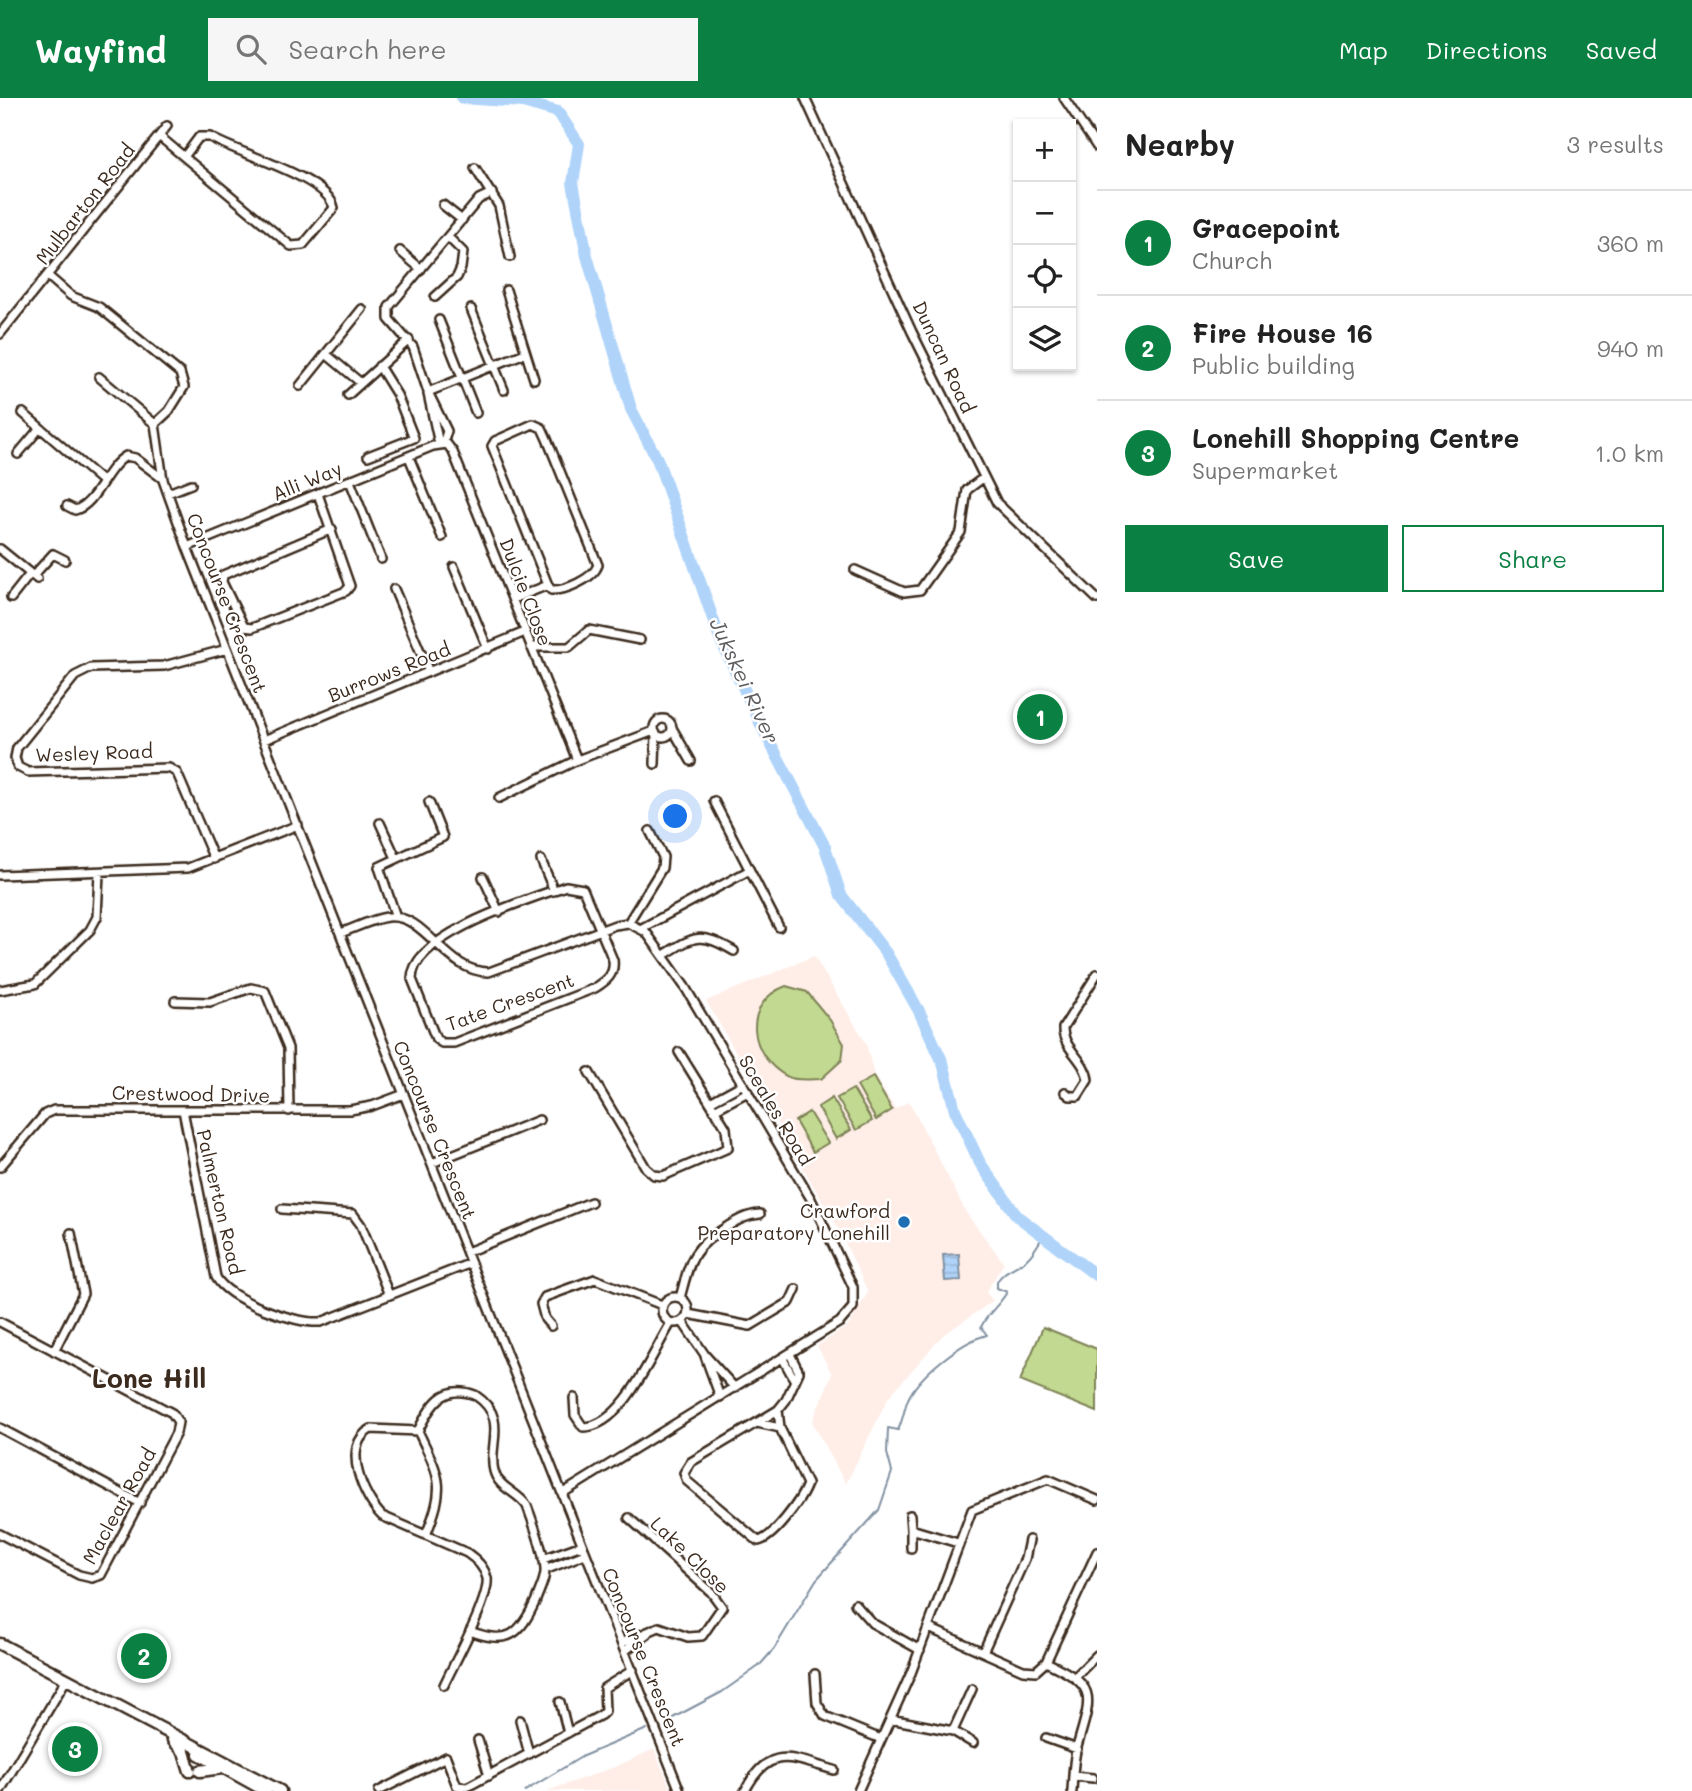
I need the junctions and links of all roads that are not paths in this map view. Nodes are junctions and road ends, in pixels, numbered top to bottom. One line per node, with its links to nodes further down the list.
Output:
1 (805, 98): 43 (street, Duncan Road)
2 (1063, 98): 5 (street)
3 (167, 126): 4 (street, Mulbarton Road)
4 (159, 136): 6 (street); 15 (street, Mulbarton Road)
5 (1097, 147)
6 (184, 157): 6 (street)
7 (475, 168): 8 (street)
8 (492, 193): 10 (street); 13 (street)
9 (443, 205): 10 (street)
10 (461, 220): 11 (street)
11 (448, 237): 14 (street); 17 (street)
12 (400, 251): 14 (street)
13 (510, 257)
14 (421, 269): 22 (street)
15 (48, 276): 21 (street, Mulbarton Road); 37 (street)
16 (506, 290): 23 (street)
17 (435, 297)
18 (362, 309): 24 (street)
19 (471, 309): 26 (street)
20 (439, 320): 28 (street)
21 (0, 334)
22 (409, 340): 25 (street); 33 (street)
23 (525, 353): 26 (street); 29 (street)
24 (326, 354): 30 (street); 31 (street)
25 (379, 366): 30 (street); 41 (street)
26 (494, 366): 28 (street); 32 (street)
27 (99, 377): 37 (street)
28 (463, 379): 33 (street); 36 (street)
29 (534, 379)
30 (361, 383): 34 (street)
31 (300, 386)
32 (504, 390)
33 (428, 392): 39 (street)
34 (348, 394)
35 (23, 413): 38 (street)
36 (476, 414)
37 (155, 424): 44 (street, Concourse Crescent)
38 (39, 429): 40 (street); 45 (street)
39 (441, 444): 42 (street, Alli Way); 63 (street, Dulcie Close)
40 (18, 454)
41 (368, 456)
42 (409, 457): 46 (street, Alli Way); 52 (street)
43 (983, 478): 58 (street); 64 (street, Duncan Road)
44 (163, 480): 45 (street); 48 (street, Concourse Crescent)
45 (102, 481): 50 (street)
46 (350, 481): 49 (street, Alli Way); 55 (street)
47 (191, 484): 48 (street)
48 (168, 493): 53 (street, Concourse Crescent)
49 (318, 494): 51 (street); 53 (street, Alli Way)
50 (67, 506)
51 (332, 529): 51 (street)
52 (442, 537)
53 (187, 547): 68 (street, Concourse Crescent)
54 (0, 549): 59 (street)
55 (381, 559)
56 (65, 560): 59 (street)
57 (454, 567): 69 (street)
58 (855, 570)
59 (34, 577): 62 (street)
60 (548, 585): 60 (street); 63 (street)
61 (394, 589): 70 (street)
62 (11, 598)
63 (513, 599): 65 (street, Dulcie Close)
64 (1097, 599)
65 (525, 632): 67 (street, Dulcie Close); 69 (street, Burrows Road)
66 (640, 640): 67 (street)
67 (531, 647): 74 (street, Dulcie Close)
68 (227, 649): 73 (street, Concourse Crescent); 84 (street, Wesley Road)
69 (488, 649): 70 (street, Burrows Road)
70 (429, 672): 73 (street, Burrows Road)
71 (672, 728): 72 (street); 72 (street); 75 (street)
72 (655, 732): 74 (street); 76 (street)
73 (264, 740): 81 (street, Concourse Crescent)
74 (577, 760): 77 (street)
75 (691, 761)
76 (655, 764)
77 (499, 798)
78 (714, 801): 86 (street)
79 (429, 802): 83 (street)
80 (380, 823): 83 (street)
81 (298, 825): 84 (street); 97 (street, Concourse Crescent)
82 (650, 831): 93 (street)
83 (396, 858): 92 (street)
84 (214, 859): 87 (street)
85 (541, 860): 90 (street)
86 (748, 871): 94 (street); 95 (street)
87 (99, 873): 88 (street); 102 (street)
88 (0, 875)
89 (483, 877): 91 (street)
90 (554, 891): 91 (street); 96 (street)
91 (499, 912): 98 (street)
92 (396, 917): 97 (street); 98 (street)
93 (628, 923): 95 (street); 96 (street)
94 (779, 927)
95 (642, 928): 100 (street, Sceales Road)
96 (601, 931): 98 (street); 98 (street, Tate Crescent)
97 (341, 933): 109 (street, Concourse Crescent)
98 (436, 945)
99 (734, 951): 100 (street)
100 (664, 956): 106 (street, Sceales Road)
101 (1097, 974): 107 (street)
102 (0, 990)
103 (175, 1001): 112 (street)
104 (679, 1052): 110 (street)
105 (589, 1072): 110 (street)
106 (743, 1084): 108 (street, Sceales Road); 110 (street)
107 (1065, 1092)
108 (748, 1093): 110 (street); 133 (street, Sceales Road)
109 (404, 1094): 112 (street, Crestwood Drive); 114 (street, Concourse Crescent)
110 (712, 1106)
111 (183, 1110): 112 (street, Crestwood Drive); 115 (street, Crestwood Drive); 123 (street, Palmerton Road)
112 (289, 1111)
113 (539, 1121): 114 (street)
114 (432, 1163): 120 (street, Concourse Crescent)
115 (0, 1167)
116 (591, 1202): 120 (street)
117 (282, 1209): 123 (street)
118 (760, 1213): 124 (street)
119 (71, 1233): 131 (street)
120 (467, 1252): 121 (street, Concourse Crescent)
121 (471, 1263): 123 (street, Palmerton Road); 142 (street, Concourse Crescent)
122 (796, 1289): 126 (street)
123 (389, 1295)
124 (680, 1298): 125 (street); 126 (street)
125 (662, 1306): 129 (street); 130 (street)
126 (688, 1314): 127 (street)
127 (682, 1321): 129 (street); 132 (street)
128 (0, 1322): 131 (street)
129 (671, 1323): 136 (street)
130 (551, 1326)
131 (54, 1351): 144 (street, Maclear Road)
132 (705, 1355): 134 (street); 135 (street)
133 (787, 1356): 134 (street, Sceales Road); 137 (street)
134 (735, 1388): 135 (street, Sceales Road)
135 (720, 1397): 142 (street, Sceales Road)
136 (574, 1398)
137 (778, 1410): 138 (street); 140 (street)
138 (756, 1423): 140 (street); 140 (street)
139 (0, 1428): 144 (street)
140 (780, 1428)
141 (418, 1432): 149 (street); 149 (street); 156 (street)
142 (563, 1493): 152 (street, Concourse Crescent)
143 (1097, 1500): 151 (street)
144 (140, 1503): 148 (street, Maclear Road)
145 (910, 1515): 147 (street)
146 (629, 1518): 161 (street, Lake Close)
147 (911, 1529): 151 (street); 153 (street)
148 (0, 1534)
149 (426, 1535): 160 (street)
150 (1029, 1540): 166 (street)
151 (958, 1543): 159 (street)
152 (582, 1545): 155 (street, Concourse Crescent); 156 (street)
153 (911, 1548)
154 (1097, 1552): 168 (street)
155 (585, 1554): 157 (street); 162 (street, Concourse Crescent)
156 (543, 1559): 157 (street)
157 (545, 1570): 160 (street)
158 (855, 1604): 164 (street)
159 (929, 1628): 164 (street); 166 (street)
160 (470, 1631): 173 (street)
161 (648, 1633): 162 (street, Lake Close); 165 (street)
162 (622, 1643): 165 (street, Concourse Crescent)
163 (0, 1644): 172 (street)
164 (920, 1650): 177 (street)
165 (625, 1651): 169 (street, Concourse Crescent)
166 (984, 1652): 168 (street)
167 (1097, 1655): 171 (street)
168 (1046, 1662): 171 (street)
169 (633, 1670): 180 (street); 197 (street, Concourse Crescent)
170 (815, 1674): 183 (street)
171 (1078, 1674): 176 (street)
172 (66, 1680): 181 (street); 193 (street)
173 (444, 1685)
174 (972, 1689): 179 (street)
175 (560, 1702): 180 (street)
176 (1095, 1708): 186 (street)
177 (890, 1719): 179 (street); 183 (street)
178 (520, 1720): 187 (street)
179 (953, 1731): 185 (street)
180 (568, 1733): 187 (street)
181 (170, 1736): 188 (street); 188 (street); 195 (street)
182 (1046, 1738): 186 (street)
183 (881, 1739): 199 (street)
184 (478, 1740): 190 (street)
185 (973, 1743)
186 (1077, 1749): 191 (street)
187 (530, 1755): 190 (street)
188 (226, 1769): 194 (street)
189 (834, 1770): 198 (street)
190 (489, 1776): 196 (street)
191 (1073, 1776): 192 (street); 200 (street)
192 (1093, 1778)
193 (0, 1791)
194 (267, 1791)
195 (279, 1791)
196 (379, 1791)
197 (680, 1791)
198 (745, 1791)
199 (858, 1791)
200 (1072, 1791)

